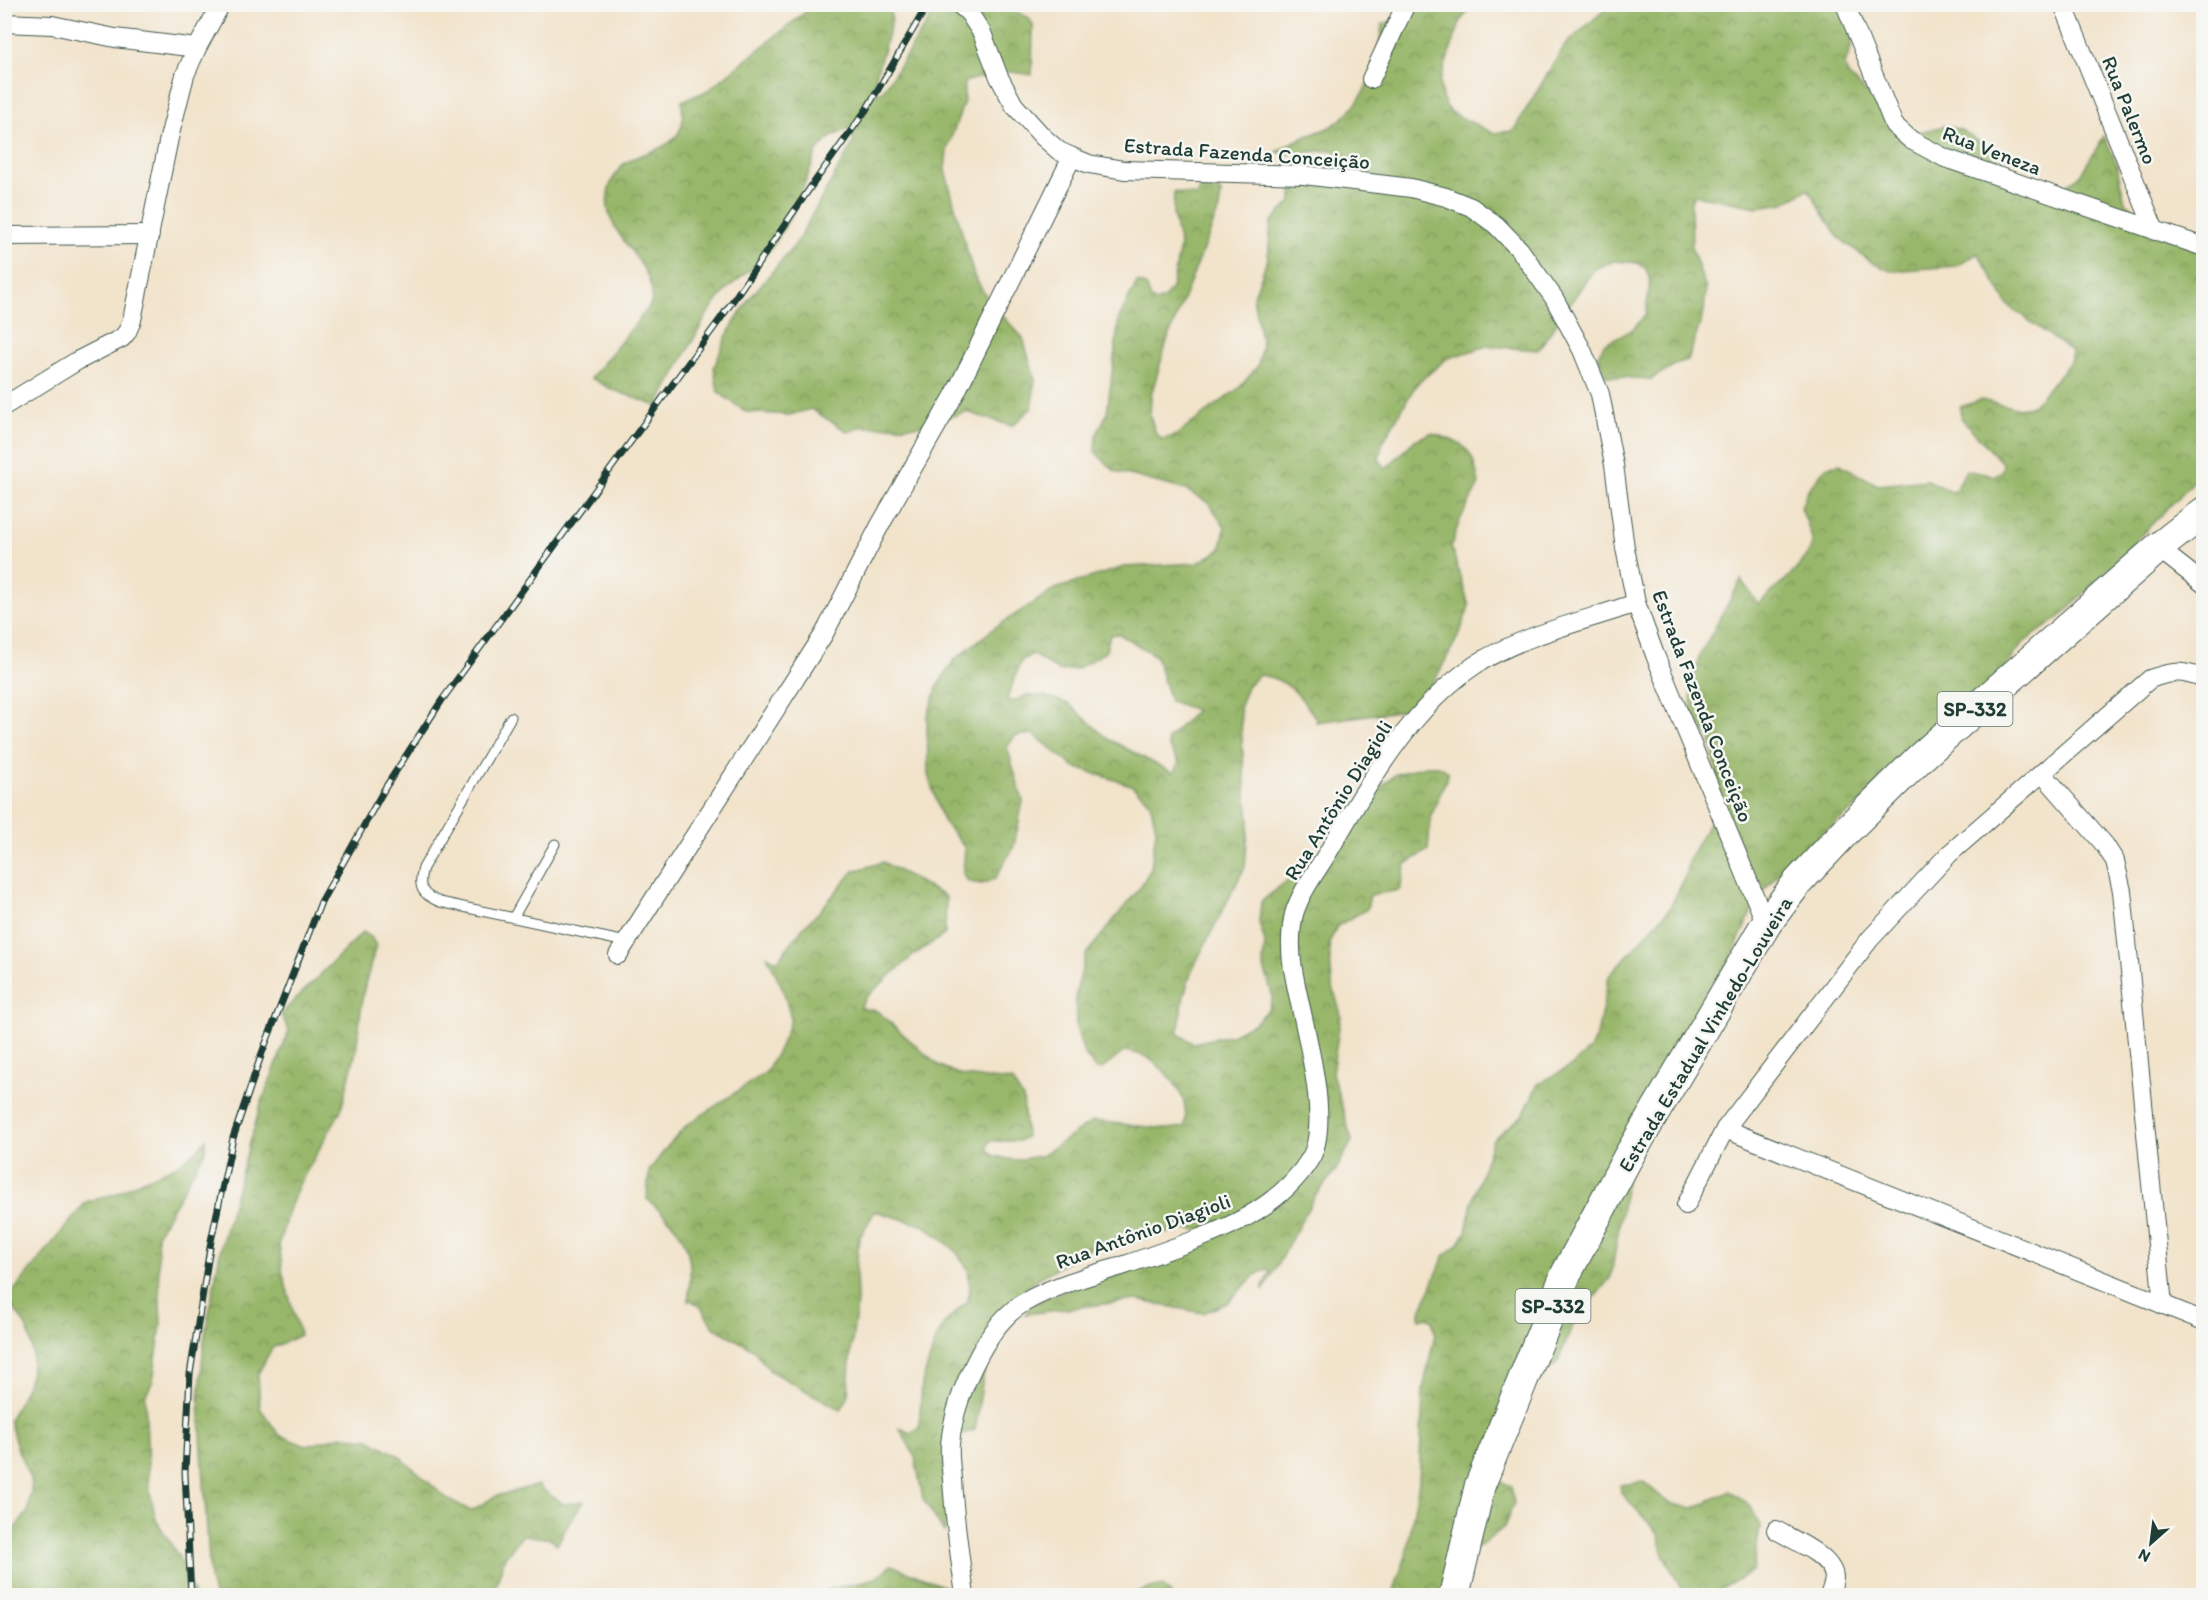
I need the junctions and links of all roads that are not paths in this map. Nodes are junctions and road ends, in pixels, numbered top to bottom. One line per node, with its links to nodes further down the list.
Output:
1 (221, 4): 7 (street)
2 (959, 4): 9 (street, Estrada Fazenda Conceição)
3 (1406, 4): 8 (street)
4 (1845, 4): 10 (street, Rua Veneza)
5 (2063, 4): 10 (street, Rua Palermo)
6 (4, 23): 7 (street)
7 (197, 48): 11 (street)
8 (1371, 79)
9 (1072, 157): 18 (street, Estrada Fazenda Conceição); 25 (street)
10 (2155, 231): 13 (street, Rua Veneza)
11 (150, 235): 12 (street); 14 (street)
12 (4, 236)
13 (2204, 247)
14 (4, 406)
15 (2204, 512): 16 (main road, Estrada Estadual Vinhedo-Louveira / SP-332)
16 (2158, 548): 17 (street); 24 (main road, Estrada Estadual Vinhedo-Louveira / SP-332)
17 (2204, 584)
18 (1636, 603): 24 (street, Estrada Fazenda Conceição); 31 (street, Rua Antônio Diagioli)
19 (2204, 679): 21 (street)
20 (511, 717): 23 (lane)
21 (2042, 773): 26 (street); 28 (street)
22 (555, 844): 23 (lane)
23 (513, 918): 25 (lane)
24 (1766, 924): 32 (main road, Estrada Estadual Vinhedo-Louveira / SP-332)
25 (622, 949)
26 (1725, 1129): 27 (street); 28 (street)
27 (1686, 1205)
28 (2163, 1305): 29 (street)
29 (2204, 1321)
30 (1776, 1530): 33 (street)
31 (965, 1596)
32 (1454, 1596)
33 (1829, 1596)

